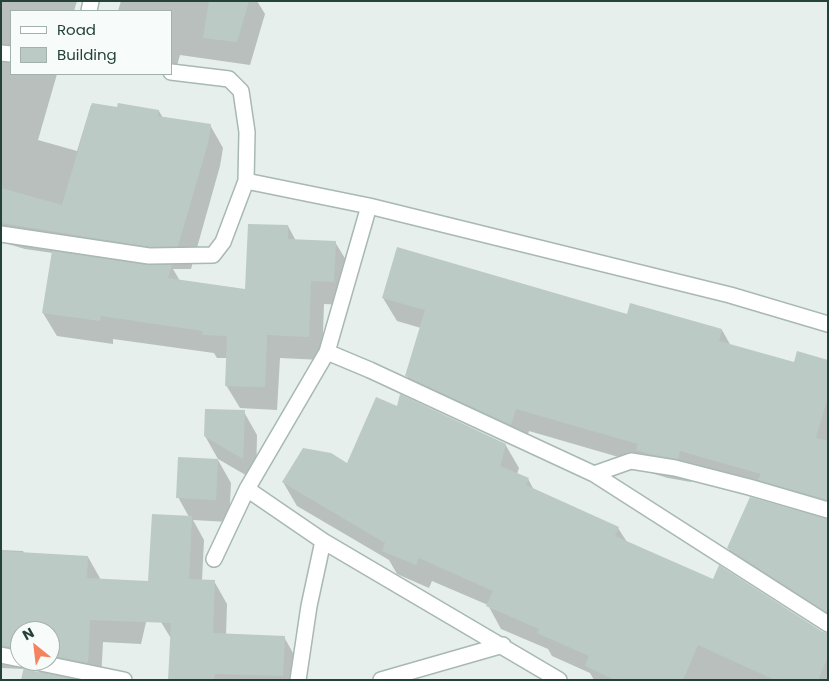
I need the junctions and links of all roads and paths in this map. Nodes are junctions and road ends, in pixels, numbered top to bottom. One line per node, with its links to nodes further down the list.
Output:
1 (172, 72): 2 (street)
2 (246, 181): 3 (street); 4 (street)
3 (369, 206): 5 (street); 6 (street)
4 (1, 234)
5 (828, 324)
6 (327, 352): 7 (street); 8 (street)
7 (594, 474): 9 (street); 12 (street)
8 (247, 489): 10 (street); 11 (street)
9 (828, 510)
10 (323, 541): 13 (street); 16 (street)
11 (214, 559)
12 (828, 624)
13 (502, 645): 17 (street); 18 (street)
14 (60, 667): 15 (street)
15 (124, 680)
16 (298, 680)
17 (381, 680)
18 (559, 680)

